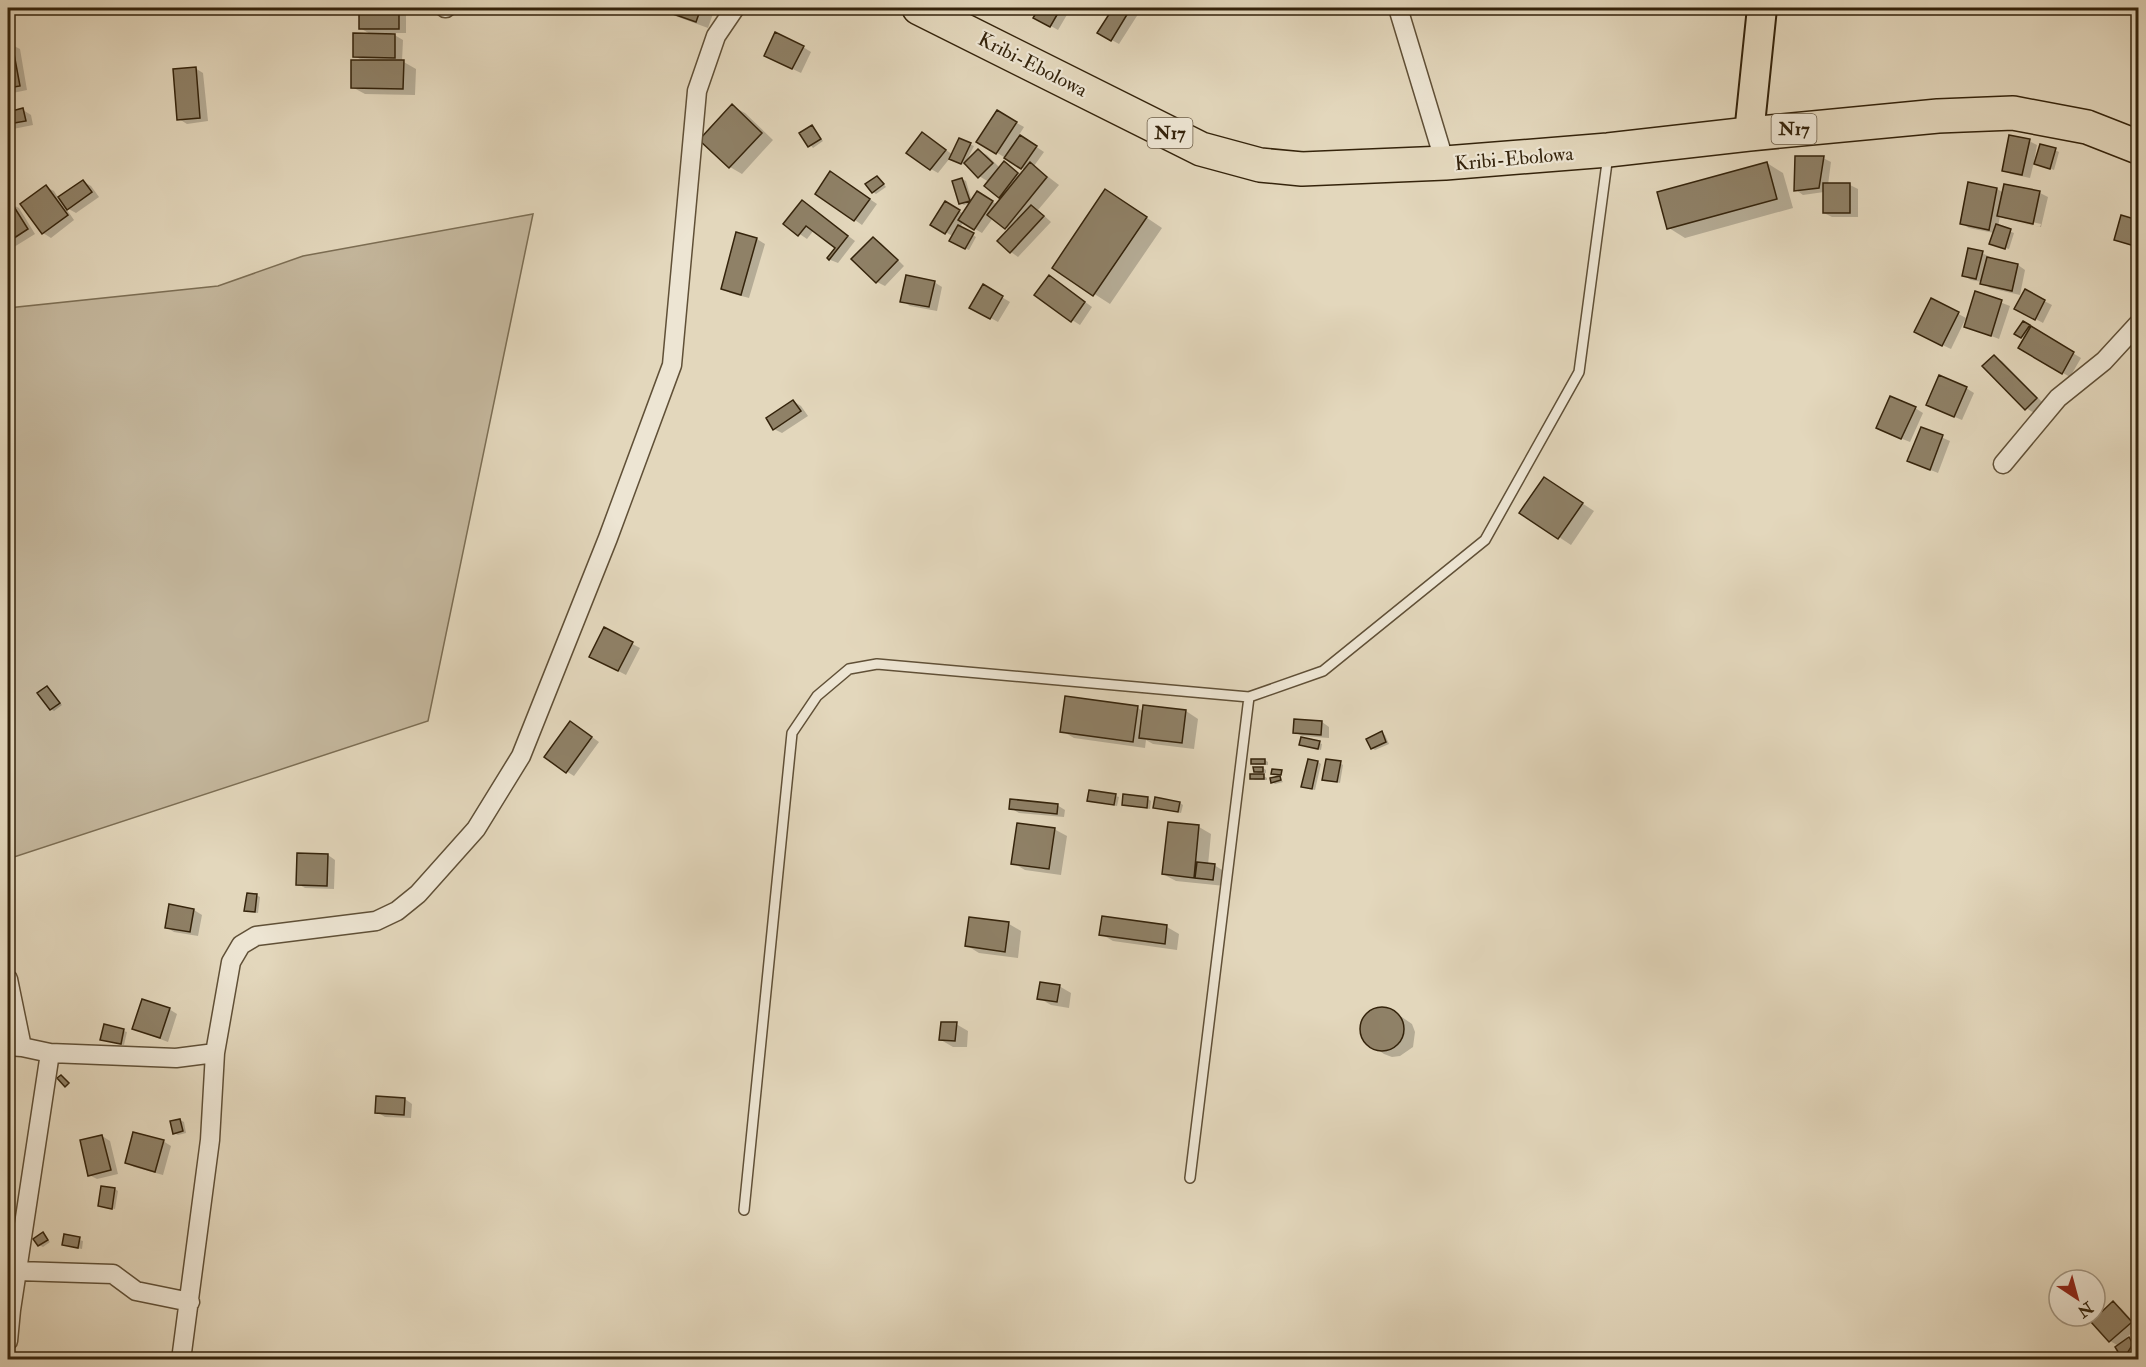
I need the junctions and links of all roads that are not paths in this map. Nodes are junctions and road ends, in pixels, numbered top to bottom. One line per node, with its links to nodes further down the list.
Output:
1 (735, 8): 15 (street)
2 (919, 8): 8 (highway, Kribi-Ebolowa / N17)
3 (1398, 8): 8 (street)
4 (1762, 8): 5 (main road)
5 (1749, 134): 6 (highway, Kribi-Ebolowa / N17); 7 (highway, Kribi-Ebolowa / N17)
6 (2139, 147)
7 (1608, 150): 8 (highway, Kribi-Ebolowa / N17); 11 (lane)
8 (1445, 163)
9 (2139, 324): 10 (street)
10 (2003, 464)
11 (1248, 697): 16 (lane); 17 (lane)
12 (8, 979): 13 (street)
13 (15, 1047): 14 (street)
14 (50, 1053): 15 (street); 18 (street)
15 (215, 1053): 19 (street)
16 (1190, 1178)
17 (744, 1210)
18 (18, 1272): 19 (street); 20 (street)
19 (189, 1302): 22 (street)
20 (9, 1310): 21 (street)
21 (8, 1341)
22 (181, 1359)

